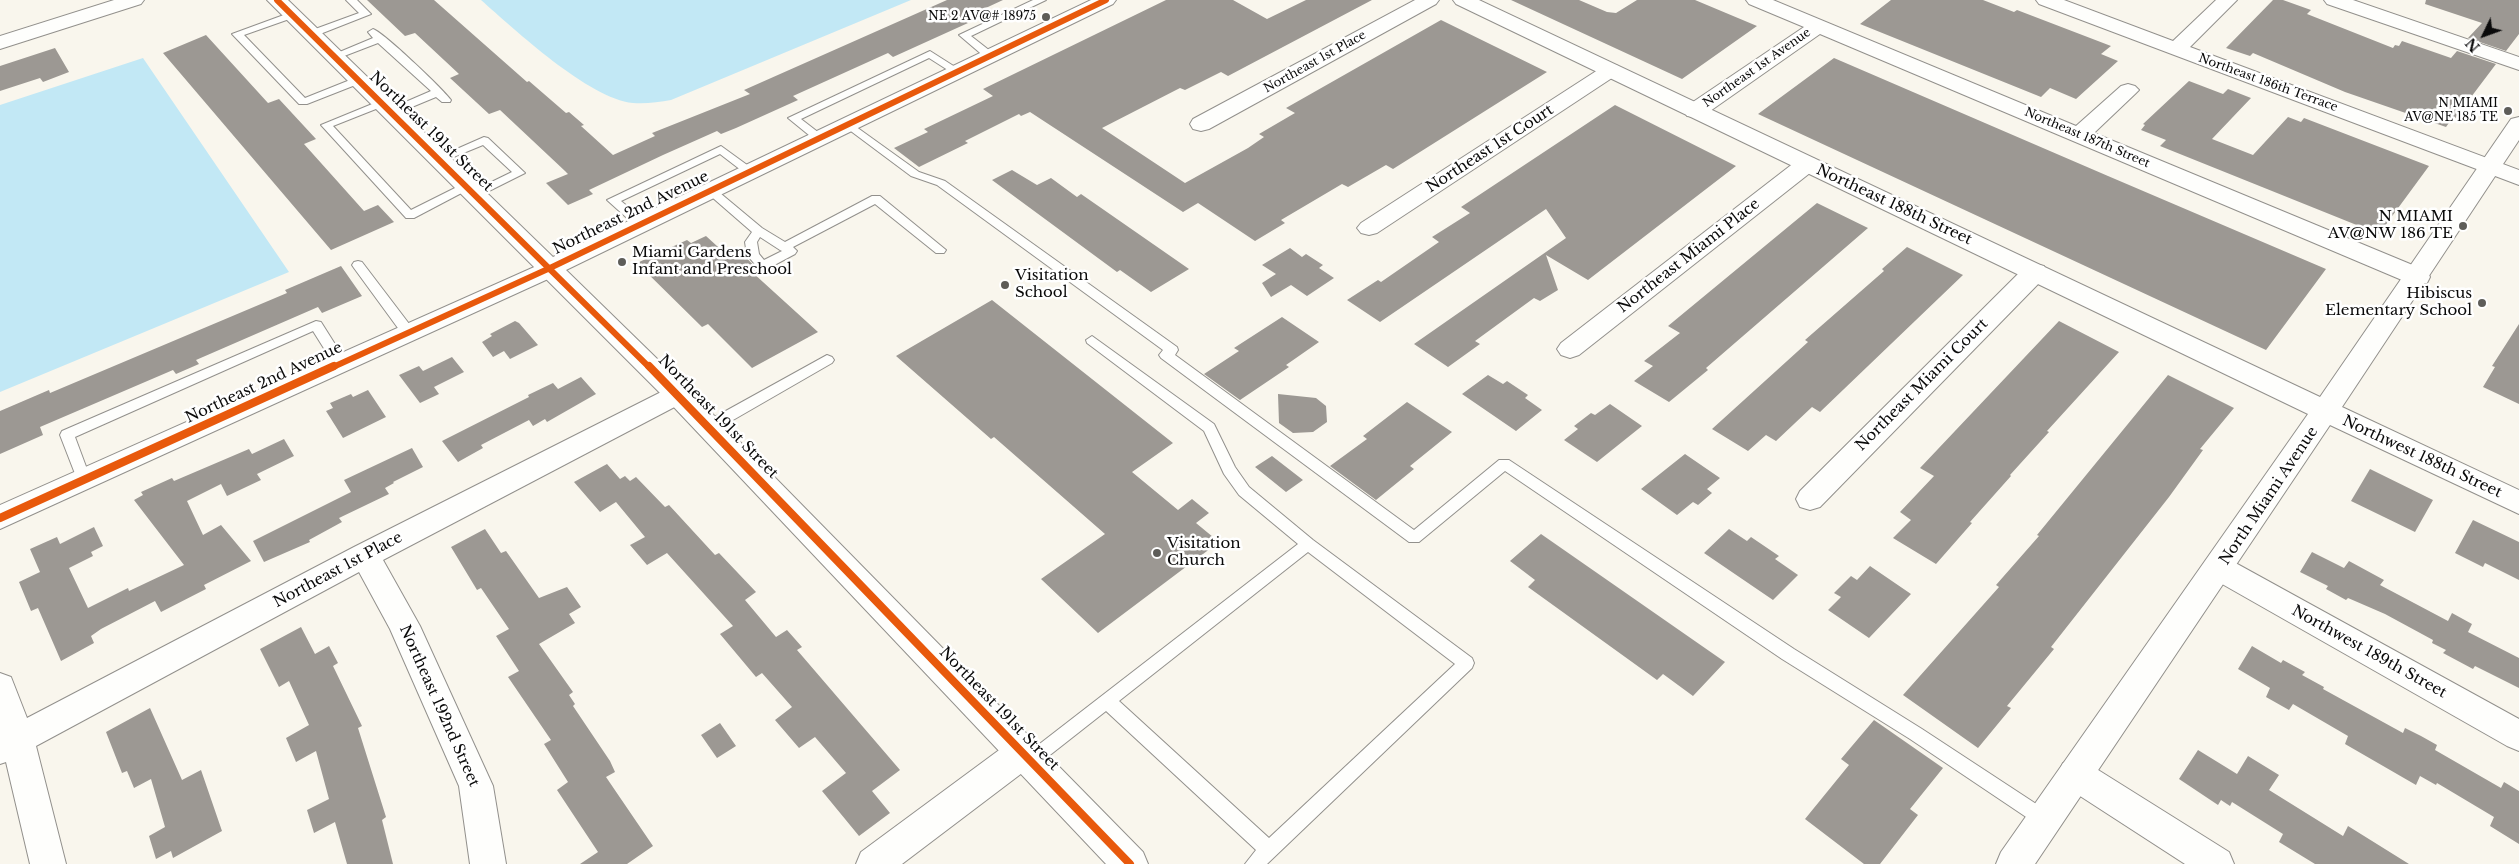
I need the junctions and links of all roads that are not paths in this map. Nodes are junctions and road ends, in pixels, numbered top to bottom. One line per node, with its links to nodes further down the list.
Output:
1 (134, 0): 15 (street)
2 (351, 0): 13 (lane)
3 (1041, 0): 18 (lane)
4 (1106, 0): 18 (street, Northeast 2nd Avenue)
5 (1429, 0): 27 (street, Northeast 1st Place)
6 (1463, 0): 20 (street, Northeast 188th Street)
7 (1756, 0): 12 (street, Northeast 187th Street)
8 (2046, 0): 16 (street, Northeast 186th Terrace)
9 (2227, 0): 16 (street)
10 (2334, 0): 19 (street)
11 (284, 7): 13 (street, Northeast 191st Street); 22 (lane)
12 (1818, 26): 25 (street, Northeast 1st Avenue); 29 (street, Northeast 187th Street)
13 (311, 34): 17 (street, Northeast 191st Street)
14 (377, 35): 17 (lane); 24 (lane)
15 (0, 43)
16 (2176, 49): 33 (street, Northeast 186th Terrace)
17 (334, 56): 22 (street, Northeast 191st Street)
18 (990, 56): 21 (street, Northeast 2nd Avenue)
19 (2519, 64)
20 (1611, 70): 25 (street, Northeast 188th Street); 39 (street, Northeast 1st Court)
21 (958, 72): 26 (street, Northeast 2nd Avenue); 30 (lane)
22 (358, 80): 24 (street, Northeast 191st Street)
23 (2128, 90): 29 (street)
24 (386, 107): 31 (street, Northeast 191st Street); 36 (lane)
25 (1696, 111): 32 (street, Northeast 188th Street)
26 (848, 124): 30 (street, Northeast 2nd Avenue); 68 (lane)
27 (1201, 124)
28 (2519, 124): 33 (street, North Miami Avenue)
29 (2079, 135): 46 (street, Northeast 187th Street)
30 (819, 138): 34 (street, Northeast 2nd Avenue)
31 (440, 159): 36 (street, Northeast 191st Street); 36 (lane)
32 (1807, 164): 45 (street, Northeast 188th Street); 49 (street, Northeast Miami Place)
33 (2490, 167): 35 (street, Northeast 186th Terrace); 46 (street, North Miami Avenue)
34 (750, 172): 37 (street, Northeast 2nd Avenue); 38 (lane)
35 (2519, 178)
36 (471, 190): 44 (street, Northeast 191st Street)
37 (710, 190): 38 (street, Northeast 2nd Avenue); 40 (lane)
38 (641, 224): 44 (street, Northeast 2nd Avenue)
39 (1369, 228)
40 (758, 231): 41 (lane); 41 (lane)
41 (784, 247): 42 (lane)
42 (940, 250)
43 (358, 265): 47 (lane)
44 (550, 268): 47 (street, Northeast 2nd Avenue); 52 (street, Northeast 191st Street)
45 (2034, 272): 53 (street, Northeast 188th Street); 56 (street, Northeast Miami Court)
46 (2418, 277): 53 (street, North Miami Avenue)
47 (408, 332): 51 (street, Northeast 2nd Avenue)
48 (1092, 340): 59 (lane)
49 (1570, 348)
50 (827, 360): 54 (lane)
51 (340, 363): 55 (street, Northeast 2nd Avenue); 55 (lane)
52 (677, 394): 54 (street, Northeast 191st Street); 60 (street, Northeast 1st Place)
53 (2326, 411): 57 (street, Northwest 188th Street); 61 (street, North Miami Avenue)
54 (709, 427): 66 (street, Northeast 191st Street)
55 (84, 480): 58 (street, Northeast 2nd Avenue)
56 (1810, 499)
57 (2519, 502)
58 (0, 518)
59 (1308, 544): 63 (lane); 69 (lane)
60 (365, 556): 65 (street, Northeast 1st Place); 71 (street, Northeast 192nd Street)
61 (2219, 568): 64 (street, Northwest 189th Street); 67 (street, North Miami Avenue)
62 (0, 687): 65 (street)
63 (1107, 701): 66 (lane); 69 (lane)
64 (2519, 736)
65 (9, 745): 70 (street)
66 (1026, 757): 72 (street); 73 (street, Northeast 191st Street)
67 (2075, 774): 68 (street, North Miami Avenue); 76 (street)
68 (2044, 819): 75 (street, North Miami Avenue)
69 (1269, 850): 74 (lane)
70 (48, 864)
71 (488, 864)
72 (874, 864)
73 (1130, 864)
74 (1254, 864)
75 (2014, 864)
76 (2216, 864)

